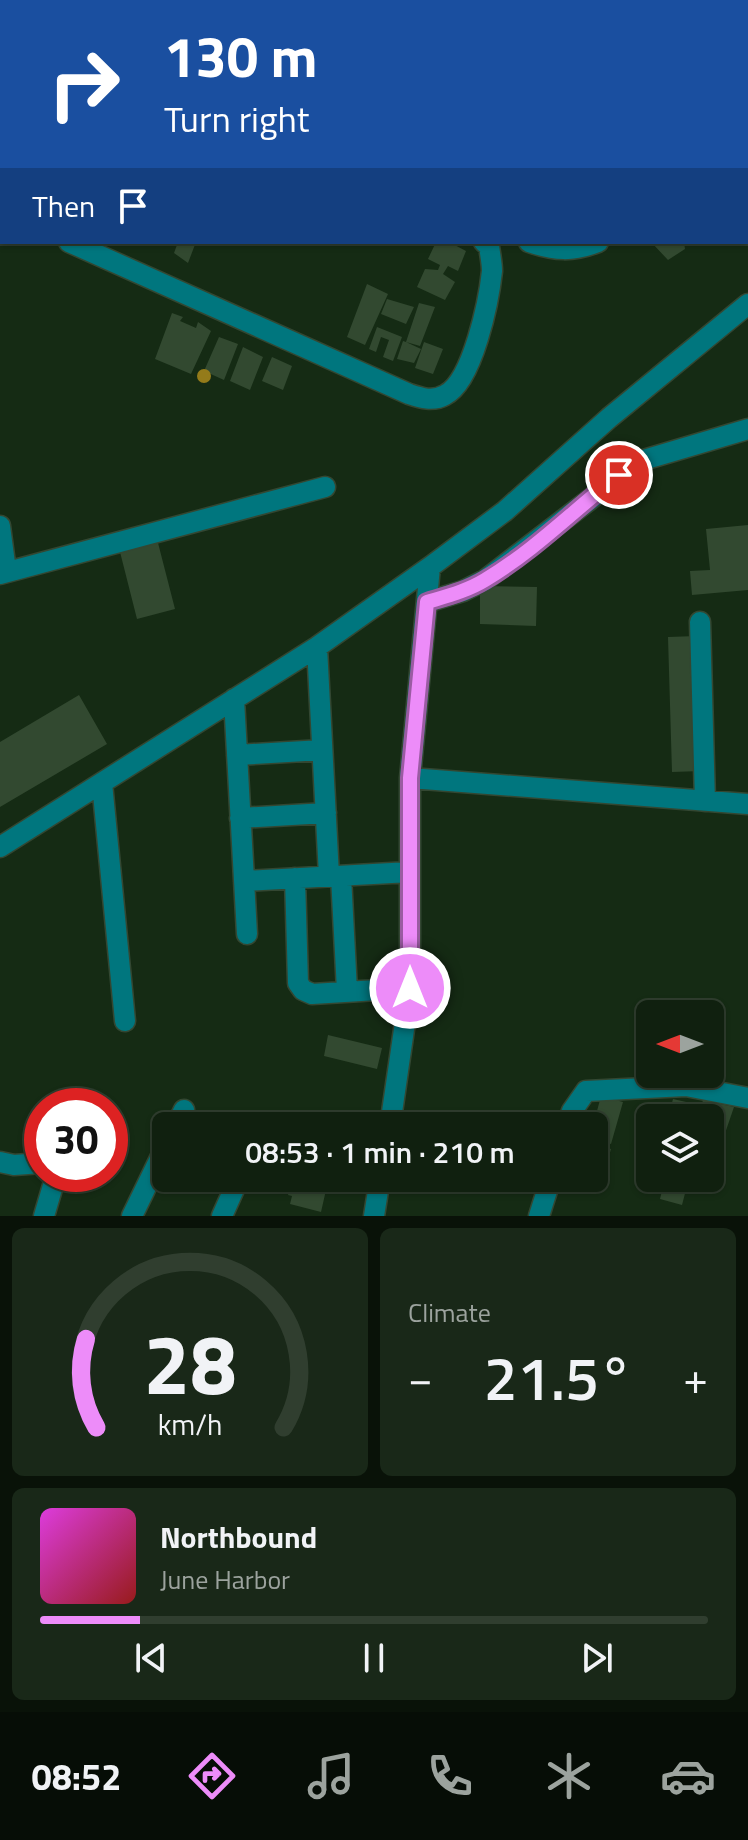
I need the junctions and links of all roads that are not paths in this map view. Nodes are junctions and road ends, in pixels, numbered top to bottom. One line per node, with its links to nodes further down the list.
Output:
1 (73, 244): 2 (street)
2 (486, 244)
3 (535, 244): 4 (street)
4 (592, 244)
5 (748, 304): 9 (street)
6 (748, 429): 11 (street)
7 (325, 487): 10 (street)
8 (0, 526): 10 (street)
9 (430, 567): 11 (street); 13 (street)
10 (3, 573)
11 (427, 602): 17 (street)
12 (700, 622): 19 (street)
13 (317, 647): 14 (street); 15 (street)
14 (234, 699): 16 (street); 18 (street)
15 (322, 750): 16 (street); 21 (street)
16 (237, 755): 22 (street)
17 (410, 778): 19 (street); 24 (street)
18 (102, 783): 23 (street); 31 (street)
19 (705, 801): 20 (street)
20 (748, 804)
21 (326, 813): 22 (street); 25 (street)
22 (240, 818): 27 (street)
23 (0, 847)
24 (410, 872): 25 (street); 29 (street)
25 (335, 876): 26 (street); 30 (street)
26 (295, 878): 27 (street); 30 (street)
27 (244, 881): 28 (street)
28 (247, 934)
29 (410, 988): 30 (street); 33 (street)
30 (347, 991)
31 (125, 1021)
32 (748, 1098): 34 (street)
33 (392, 1112)
34 (572, 1112)
35 (0, 1162): 36 (street)
36 (24, 1164)
37 (152, 1175): 43 (street)
38 (51, 1192): 42 (street)
39 (233, 1192): 44 (street)
40 (378, 1192): 45 (street)
41 (547, 1192): 46 (street)
42 (44, 1216)
43 (132, 1216)
44 (222, 1216)
45 (374, 1216)
46 (539, 1216)

